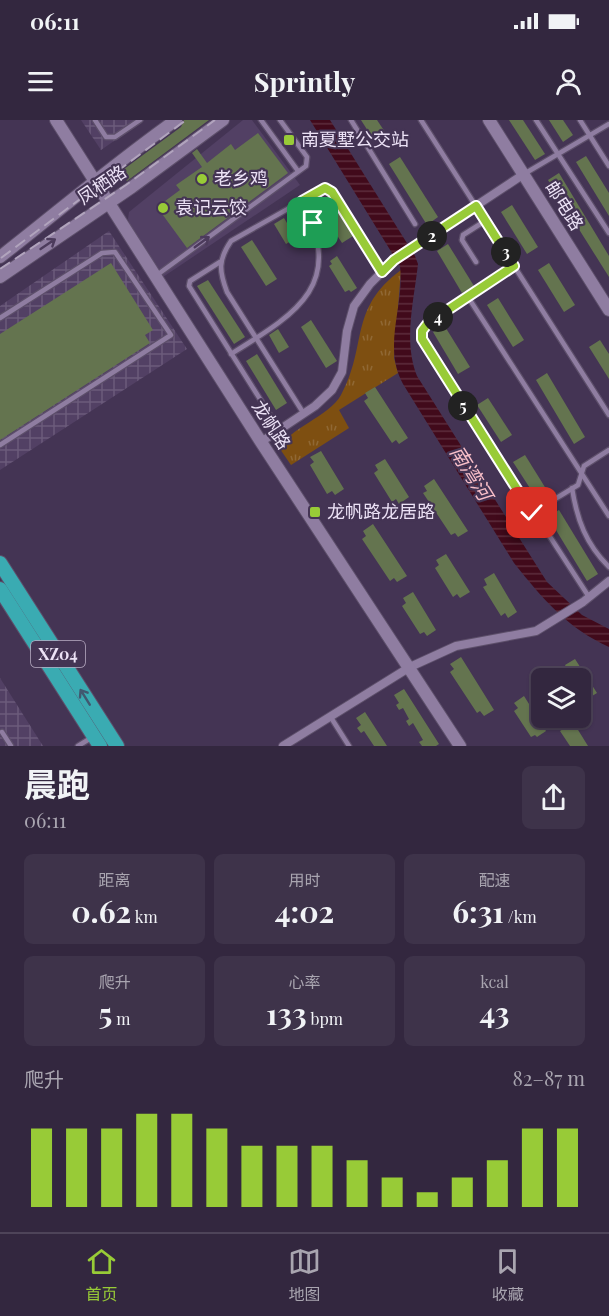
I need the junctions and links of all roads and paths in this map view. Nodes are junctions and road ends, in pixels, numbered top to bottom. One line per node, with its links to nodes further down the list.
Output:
1 (56, 120): 19 (street, 龙帆路)
2 (95, 120): 3 (lane)
3 (140, 120)
4 (176, 120): 19 (street, 凤栖路)
5 (223, 120): 21 (street, 凤栖路)
6 (261, 120): 17 (lane)
7 (280, 120): 17 (lane)
8 (351, 120): 24 (lane)
9 (421, 120): 22 (lane)
10 (489, 120): 18 (street, 邮电路)
11 (536, 120): 15 (lane)
12 (580, 120): 14 (lane)
13 (609, 124): 14 (lane)
14 (590, 136): 15 (lane); 16 (lane)
15 (558, 155): 18 (lane); 25 (lane)
16 (609, 166)
17 (298, 171): 31 (lane, one-way to 17)
18 (524, 174): 22 (street); 34 (street, 邮电路)
19 (96, 183): 21 (street, 龙帆路); 26 (street, 凤栖路)
20 (302, 201): 27 (lane); 30 (lane); 36 (lane)
21 (108, 202): 31 (street, 龙帆路); 32 (street, 凤栖路, one-way to 21)
22 (476, 206): 23 (lane); 30 (street)
23 (485, 220): 28 (lane); 29 (lane)
24 (415, 224)
25 (609, 233)
26 (0, 257)
27 (220, 262): 36 (lane); 37 (lane)
28 (476, 262)
29 (514, 266): 33 (lane); 40 (lane)
30 (382, 272): 38 (street)
31 (155, 276): 41 (street, 龙帆路)
32 (0, 277)
33 (468, 297): 44 (lane); 46 (lane)
34 (609, 310)
35 (0, 318): 42 (lane)
36 (256, 339): 37 (lane); 38 (lane)
37 (231, 354): 39 (lane)
38 (304, 414): 41 (street)
39 (270, 415)
40 (609, 415)
41 (261, 442): 53 (street, 龙帆路)
42 (0, 445)
43 (609, 450): 44 (lane)
44 (582, 472): 45 (lane); 47 (lane)
45 (572, 488): 46 (lane); 49 (lane)
46 (532, 513): 52 (lane)
47 (609, 516)
48 (0, 563): 59 (main road, XZ04, one-way to 48)
49 (609, 567)
50 (609, 581): 52 (street)
51 (0, 589): 56 (main road, XZ04)
52 (586, 599): 53 (street)
53 (410, 667): 54 (street); 62 (street, 龙帆路)
54 (330, 716): 60 (street); 61 (lane)
55 (2, 732): 57 (lane)
56 (97, 741): 58 (lane)
57 (11, 746)
58 (78, 746)
59 (117, 746)
60 (283, 746)
61 (349, 746)
62 (460, 746)

